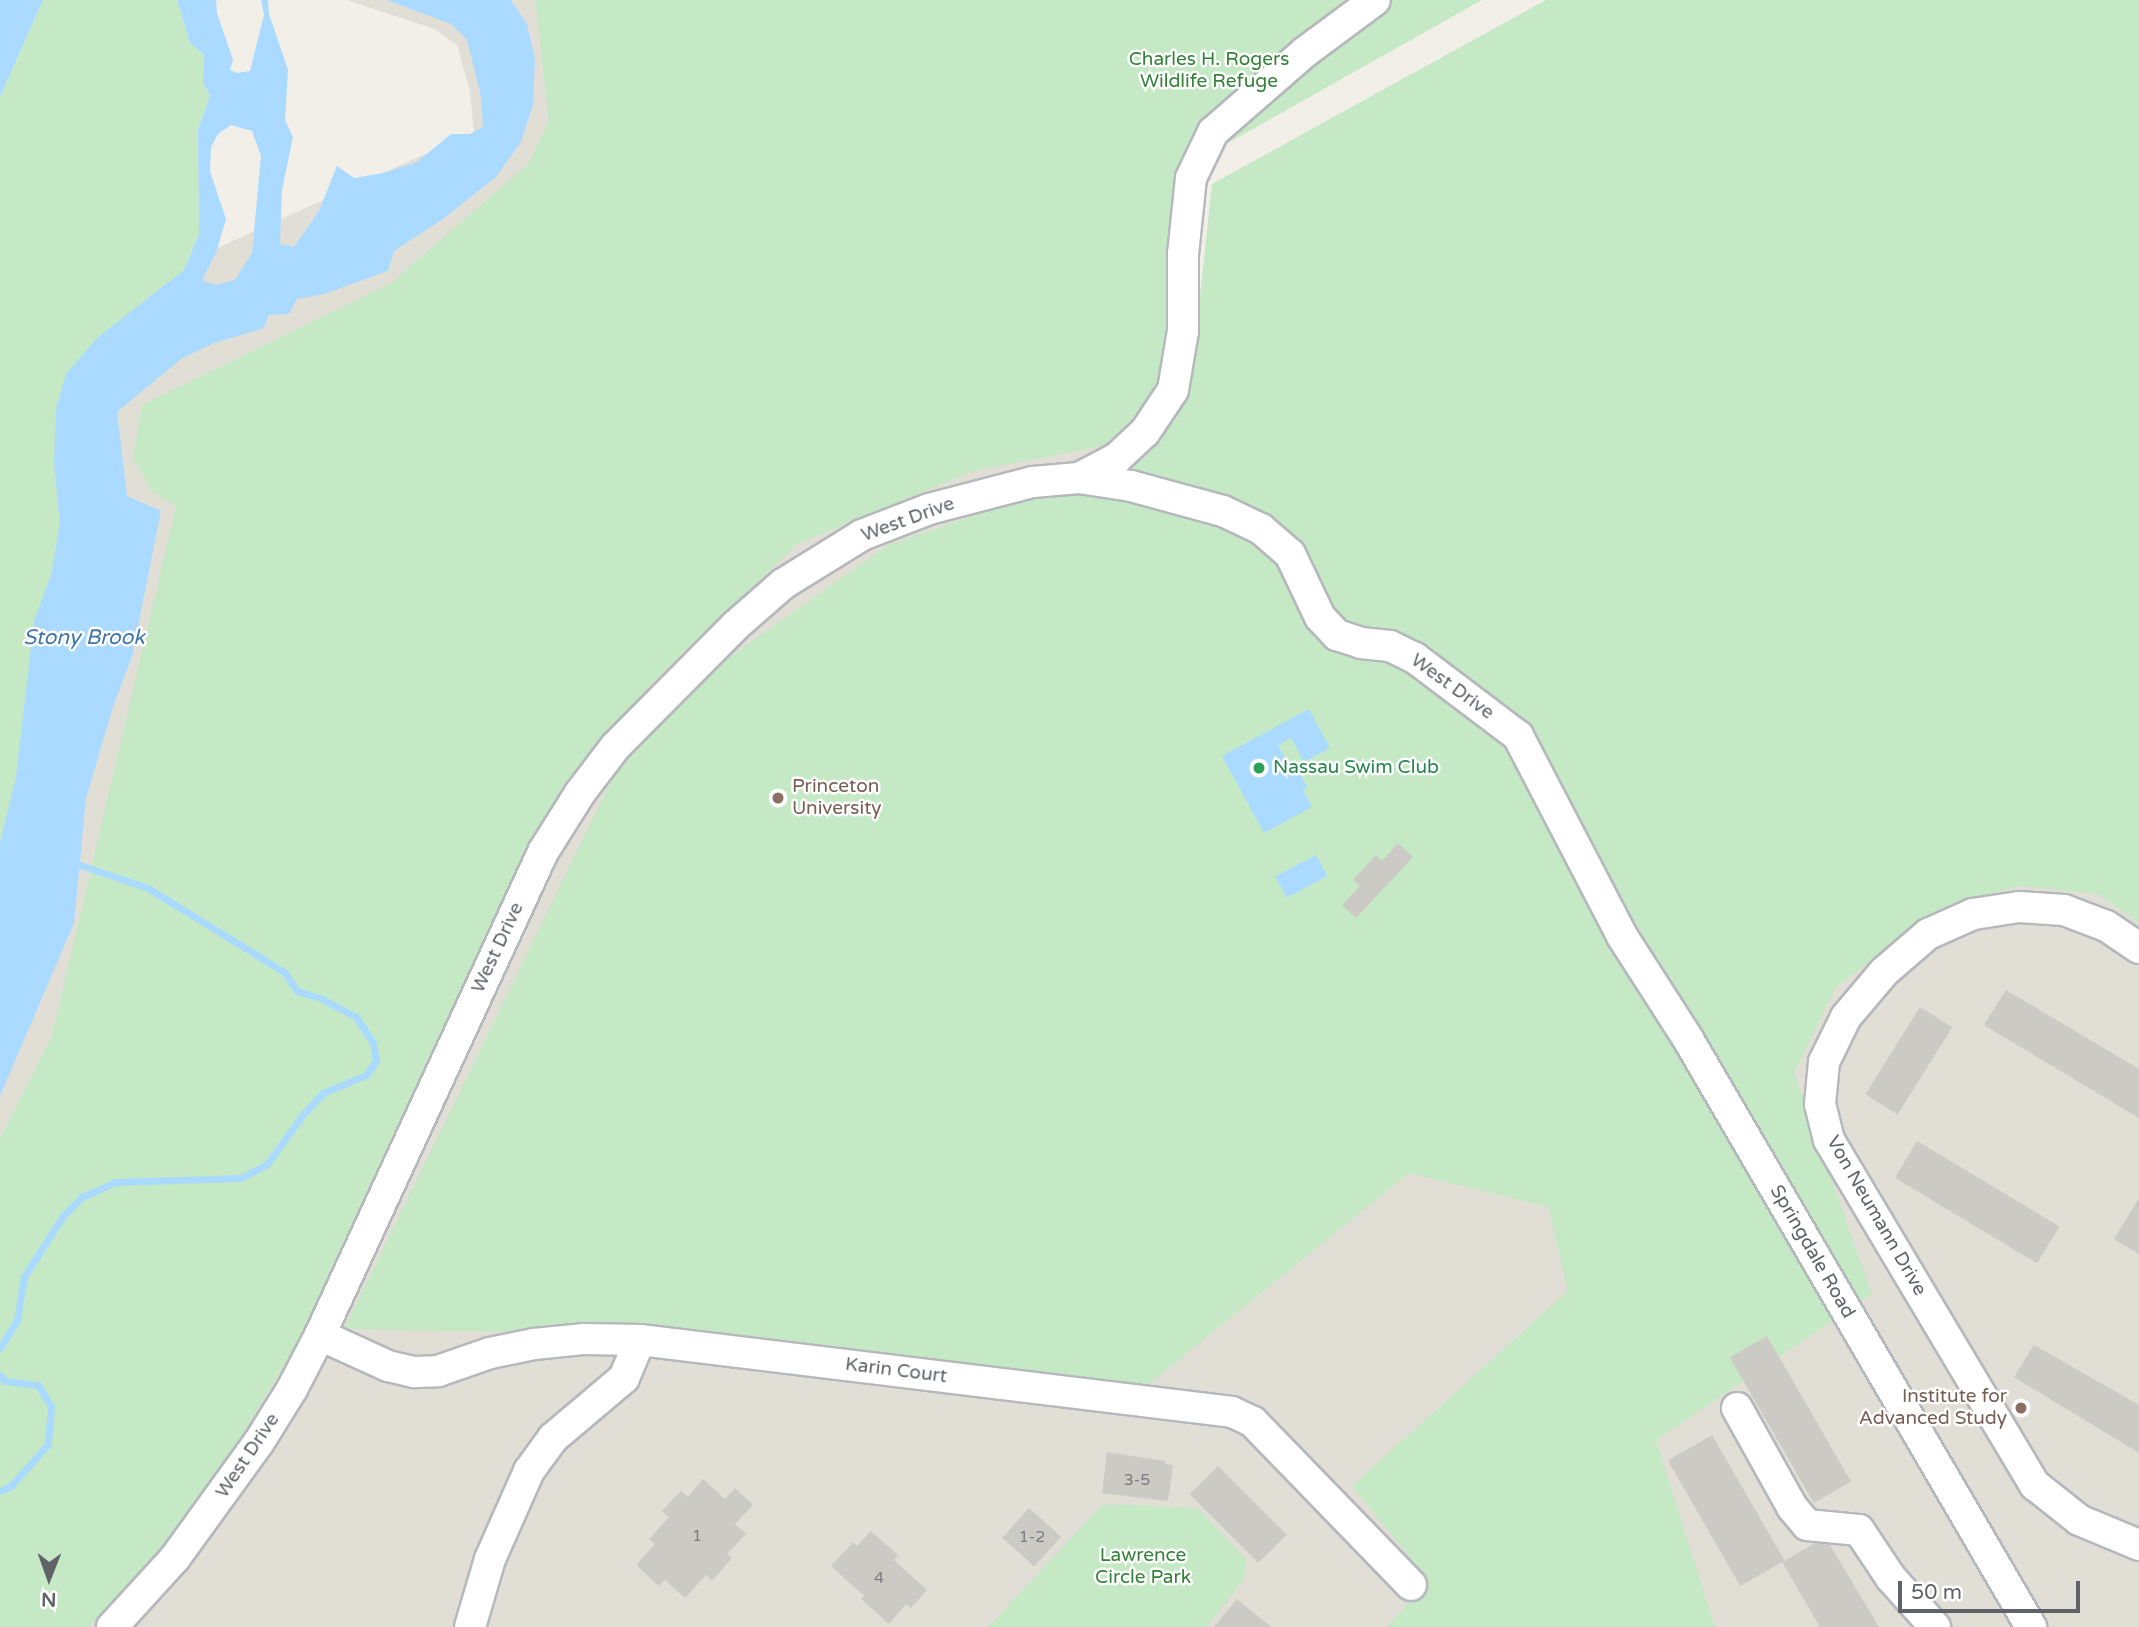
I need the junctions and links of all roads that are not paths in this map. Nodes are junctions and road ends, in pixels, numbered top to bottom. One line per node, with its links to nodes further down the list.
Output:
1 (1375, 0): 2 (street, West Drive)
2 (1079, 478): 3 (street, West Drive); 5 (street, West Drive)
3 (1590, 878): 13 (street, Springdale Road)
4 (2139, 948): 8 (street, Von Neumann Drive)
5 (320, 1335): 6 (street, Karin Court); 10 (street, West Drive)
6 (640, 1340): 9 (street, Karin Court); 11 (street)
7 (1737, 1409): 12 (street)
8 (2139, 1545)
9 (1411, 1585)
10 (112, 1627)
11 (470, 1627)
12 (1935, 1627)
13 (2031, 1627)

